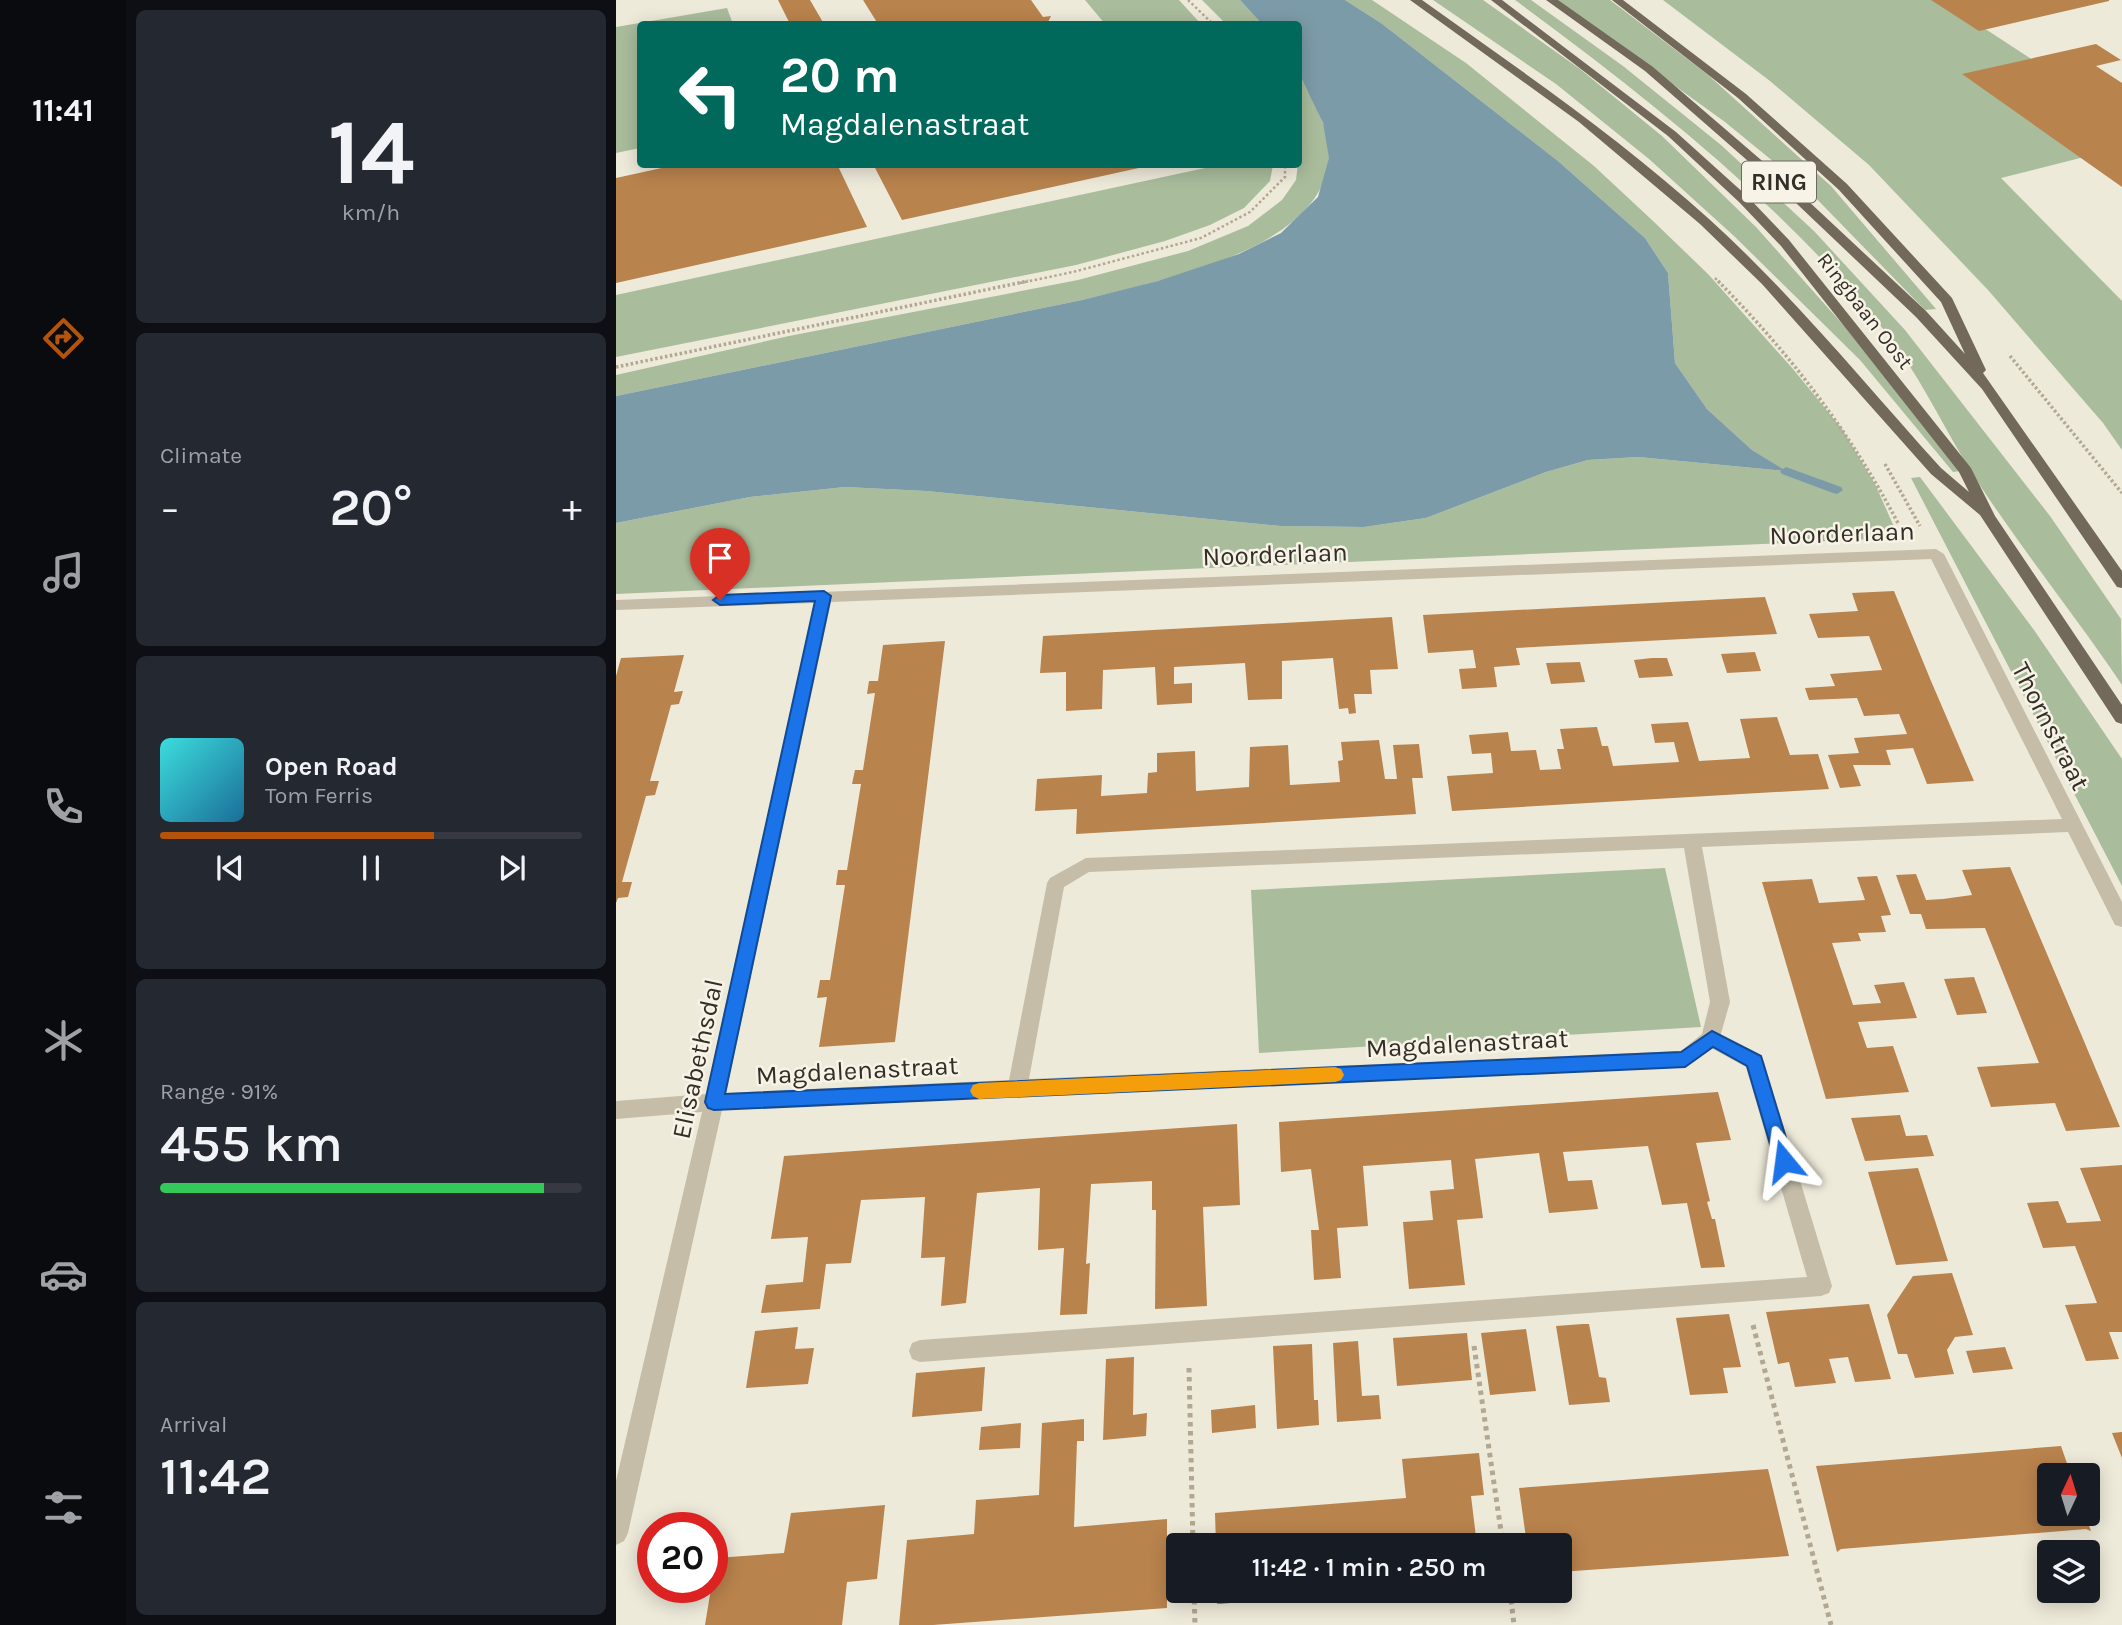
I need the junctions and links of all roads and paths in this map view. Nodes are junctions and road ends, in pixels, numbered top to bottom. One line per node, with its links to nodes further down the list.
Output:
1 (1188, 0): 6 (path)
2 (1415, 0): 12 (main road)
3 (1496, 0): 12 (main road, Ringbaan Oost / RING)
4 (1551, 0): 10 (main road, Ringbaan Oost / RING)
5 (1618, 0): 10 (main road)
6 (1210, 21)
7 (1285, 168): 9 (path)
8 (1710, 273): 13 (path)
9 (616, 367)
10 (1987, 386): 14 (main road, Ringbaan Oost / RING)
11 (1883, 460): 13 (path)
12 (1988, 516): 17 (main road, Ringbaan Oost / RING)
13 (1936, 554): 15 (street, Noorderlaan); 18 (street, Thornstraat)
14 (2122, 583)
15 (824, 596): 16 (street, Noorderlaan); 23 (street, Elisabethsdal)
16 (616, 605)
17 (2122, 718)
18 (2074, 825): 19 (street); 20 (street, Thornstraat)
19 (1692, 841): 21 (street); 22 (street)
20 (2122, 920)
21 (1712, 1038): 22 (street, Magdalenastraat); 25 (street)
22 (1017, 1089): 23 (street, Magdalenastraat)
23 (714, 1102): 24 (street, Magdalenastraat); 29 (street, Elisabethsdal)
24 (616, 1110)
25 (1744, 1291): 26 (street); 36 (path)
26 (1469, 1310): 27 (street); 31 (path)
27 (1188, 1332): 28 (street); 30 (path)
28 (920, 1351)
29 (616, 1533)
30 (1193, 1533)
31 (1501, 1533)
32 (1194, 1603): 34 (path)
33 (1511, 1603): 35 (path)
34 (1195, 1625)
35 (1514, 1625)
36 (1831, 1625)

